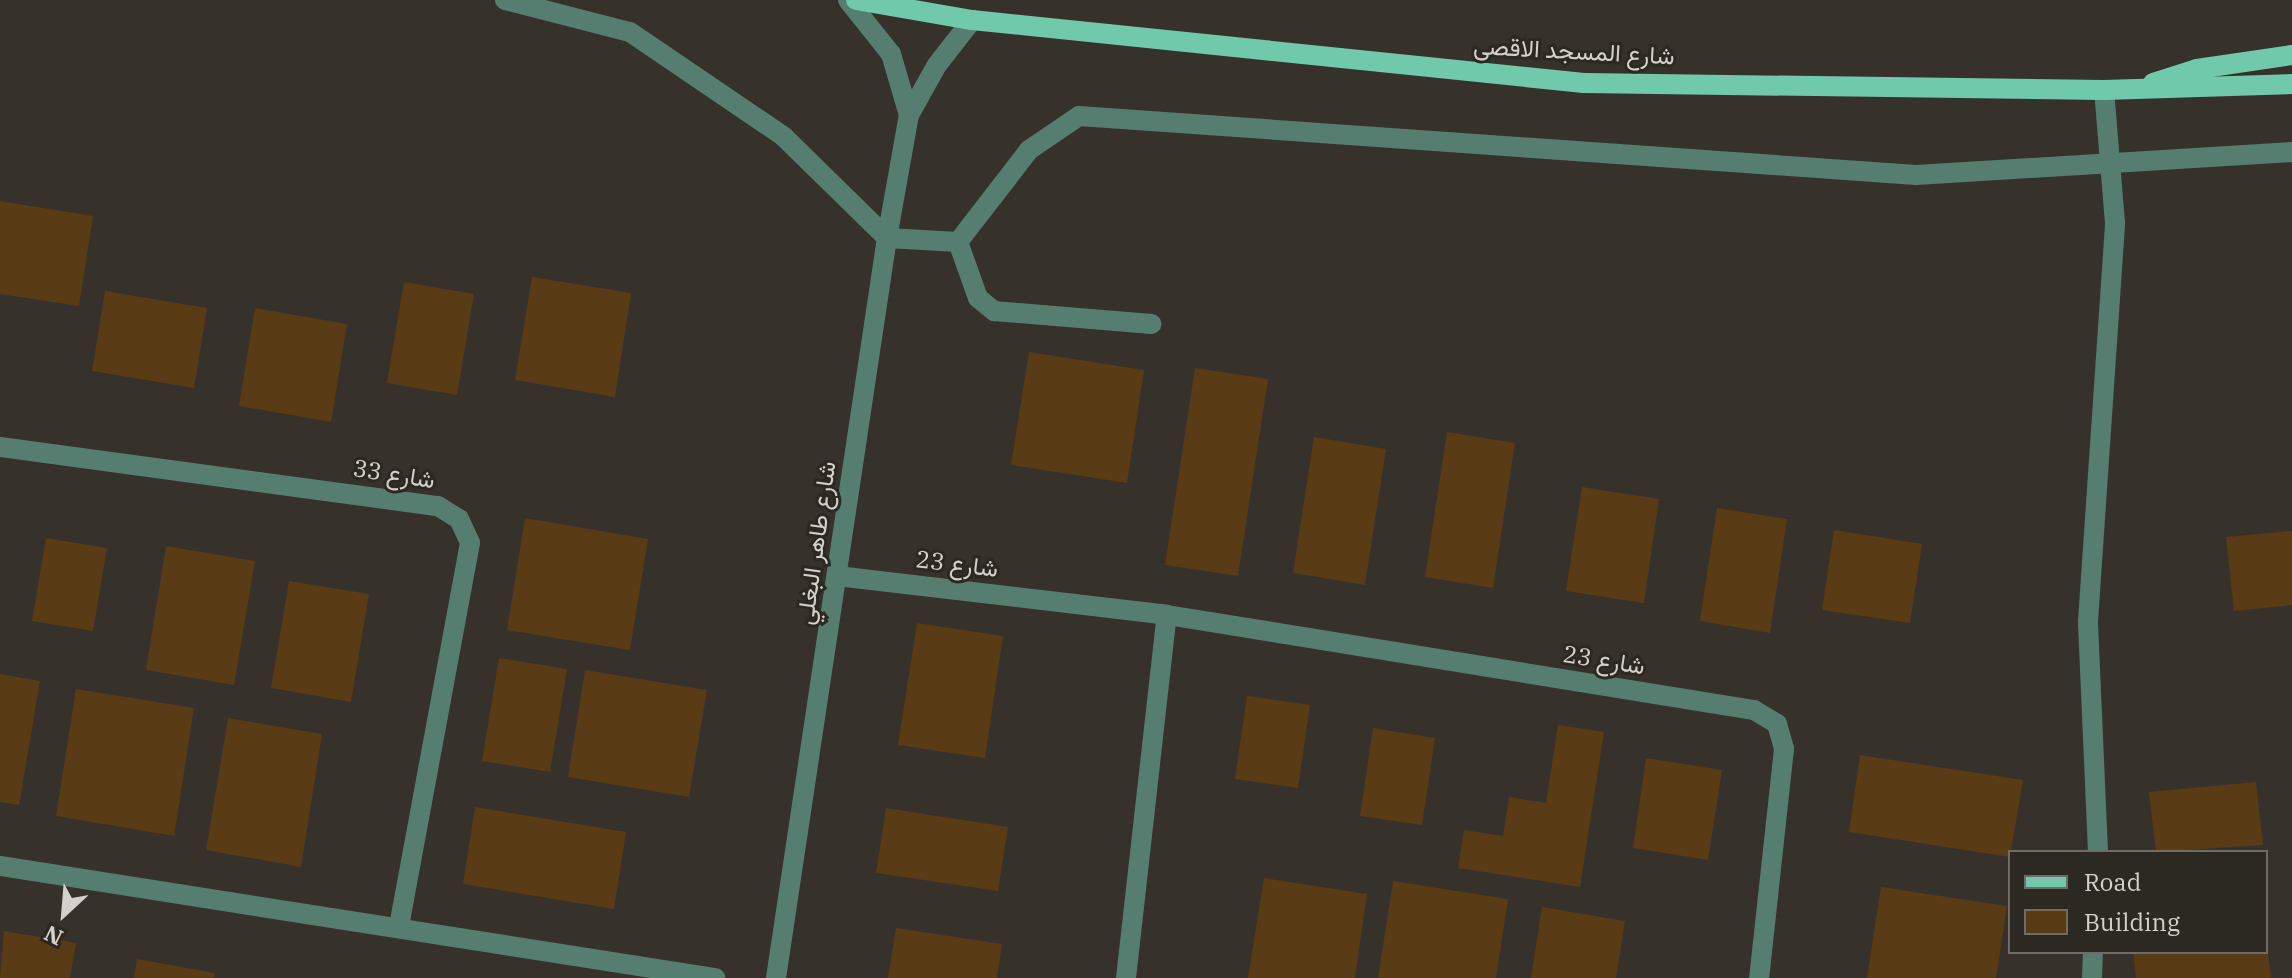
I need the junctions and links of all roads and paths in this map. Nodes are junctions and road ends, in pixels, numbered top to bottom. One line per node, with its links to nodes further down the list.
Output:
1 (505, 0): 12 (street)
2 (848, 0): 9 (street, شارع طاهر البغلي)
3 (856, 0): 4 (main road, شارع المسجد الاقصى)
4 (972, 20): 7 (main road, شارع المسجد الاقصى); 9 (street, شارع طاهر البغلي)
5 (2292, 55): 8 (main road)
6 (2292, 84): 8 (main road, شارع المسجد الاقصى)
7 (2104, 90): 8 (main road, شارع المسجد الاقصى); 11 (street)
8 (2130, 90)
9 (909, 115): 12 (street, شارع طاهر البغلي)
10 (2292, 152): 11 (street)
11 (2108, 165): 13 (street); 18 (street)
12 (887, 238): 13 (street); 16 (street, شارع طاهر البغلي)
13 (958, 242): 14 (street)
14 (1151, 324)
15 (0, 447): 20 (street, شارع 33)
16 (837, 576): 17 (street, شارع 23); 23 (street, شارع طاهر البغلي)
17 (1167, 615): 24 (street); 25 (street, شارع 23)
18 (2098, 850)
19 (0, 866): 20 (street)
20 (399, 927): 22 (street)
21 (2093, 954): 26 (street)
22 (715, 978)
23 (776, 978)
24 (1126, 978)
25 (1759, 978)
26 (2092, 978)

